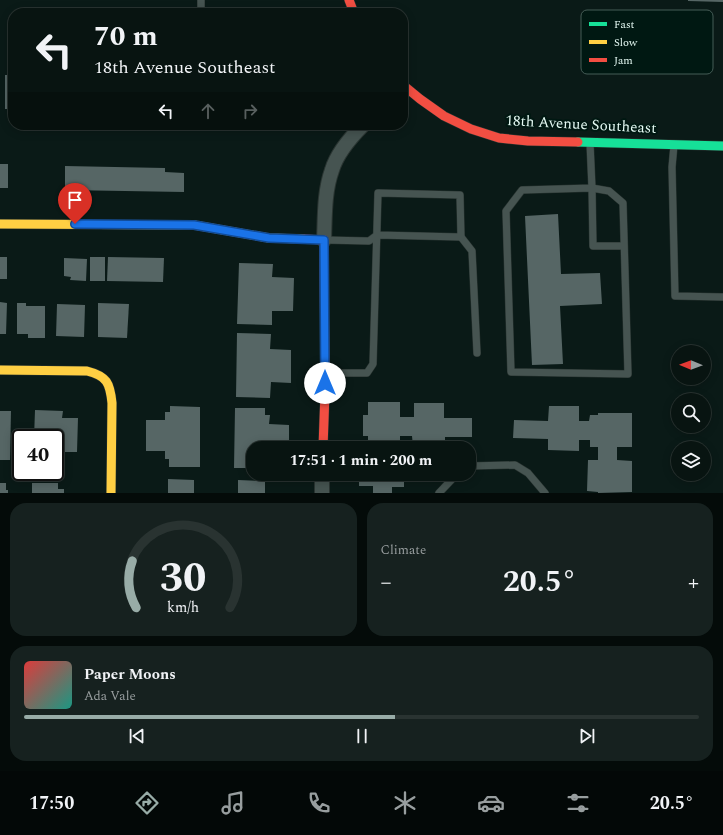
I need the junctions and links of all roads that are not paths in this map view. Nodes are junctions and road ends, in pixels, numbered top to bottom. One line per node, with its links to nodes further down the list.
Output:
1 (408, 89): 3 (street, 18th Avenue Southeast)
2 (357, 130): 10 (street)
3 (590, 143): 4 (street, 18th Avenue Southeast); 6 (lane)
4 (674, 145): 5 (street, 18th Avenue Southeast); 12 (lane)
5 (723, 146)
6 (592, 188): 11 (lane); 11 (lane); 11 (lane)
7 (0, 224): 10 (street)
8 (377, 235): 9 (lane); 9 (lane); 10 (lane); 15 (lane)
9 (461, 237): 13 (lane)
10 (324, 240): 15 (street)
11 (624, 246)
12 (723, 297)
13 (477, 353)
14 (0, 370): 20 (street)
15 (325, 373): 16 (street)
16 (323, 441)
17 (476, 466): 23 (lane)
18 (322, 481): 21 (street)
19 (450, 481): 22 (lane)
20 (111, 493)
21 (322, 493)
22 (439, 493)
23 (545, 493)

